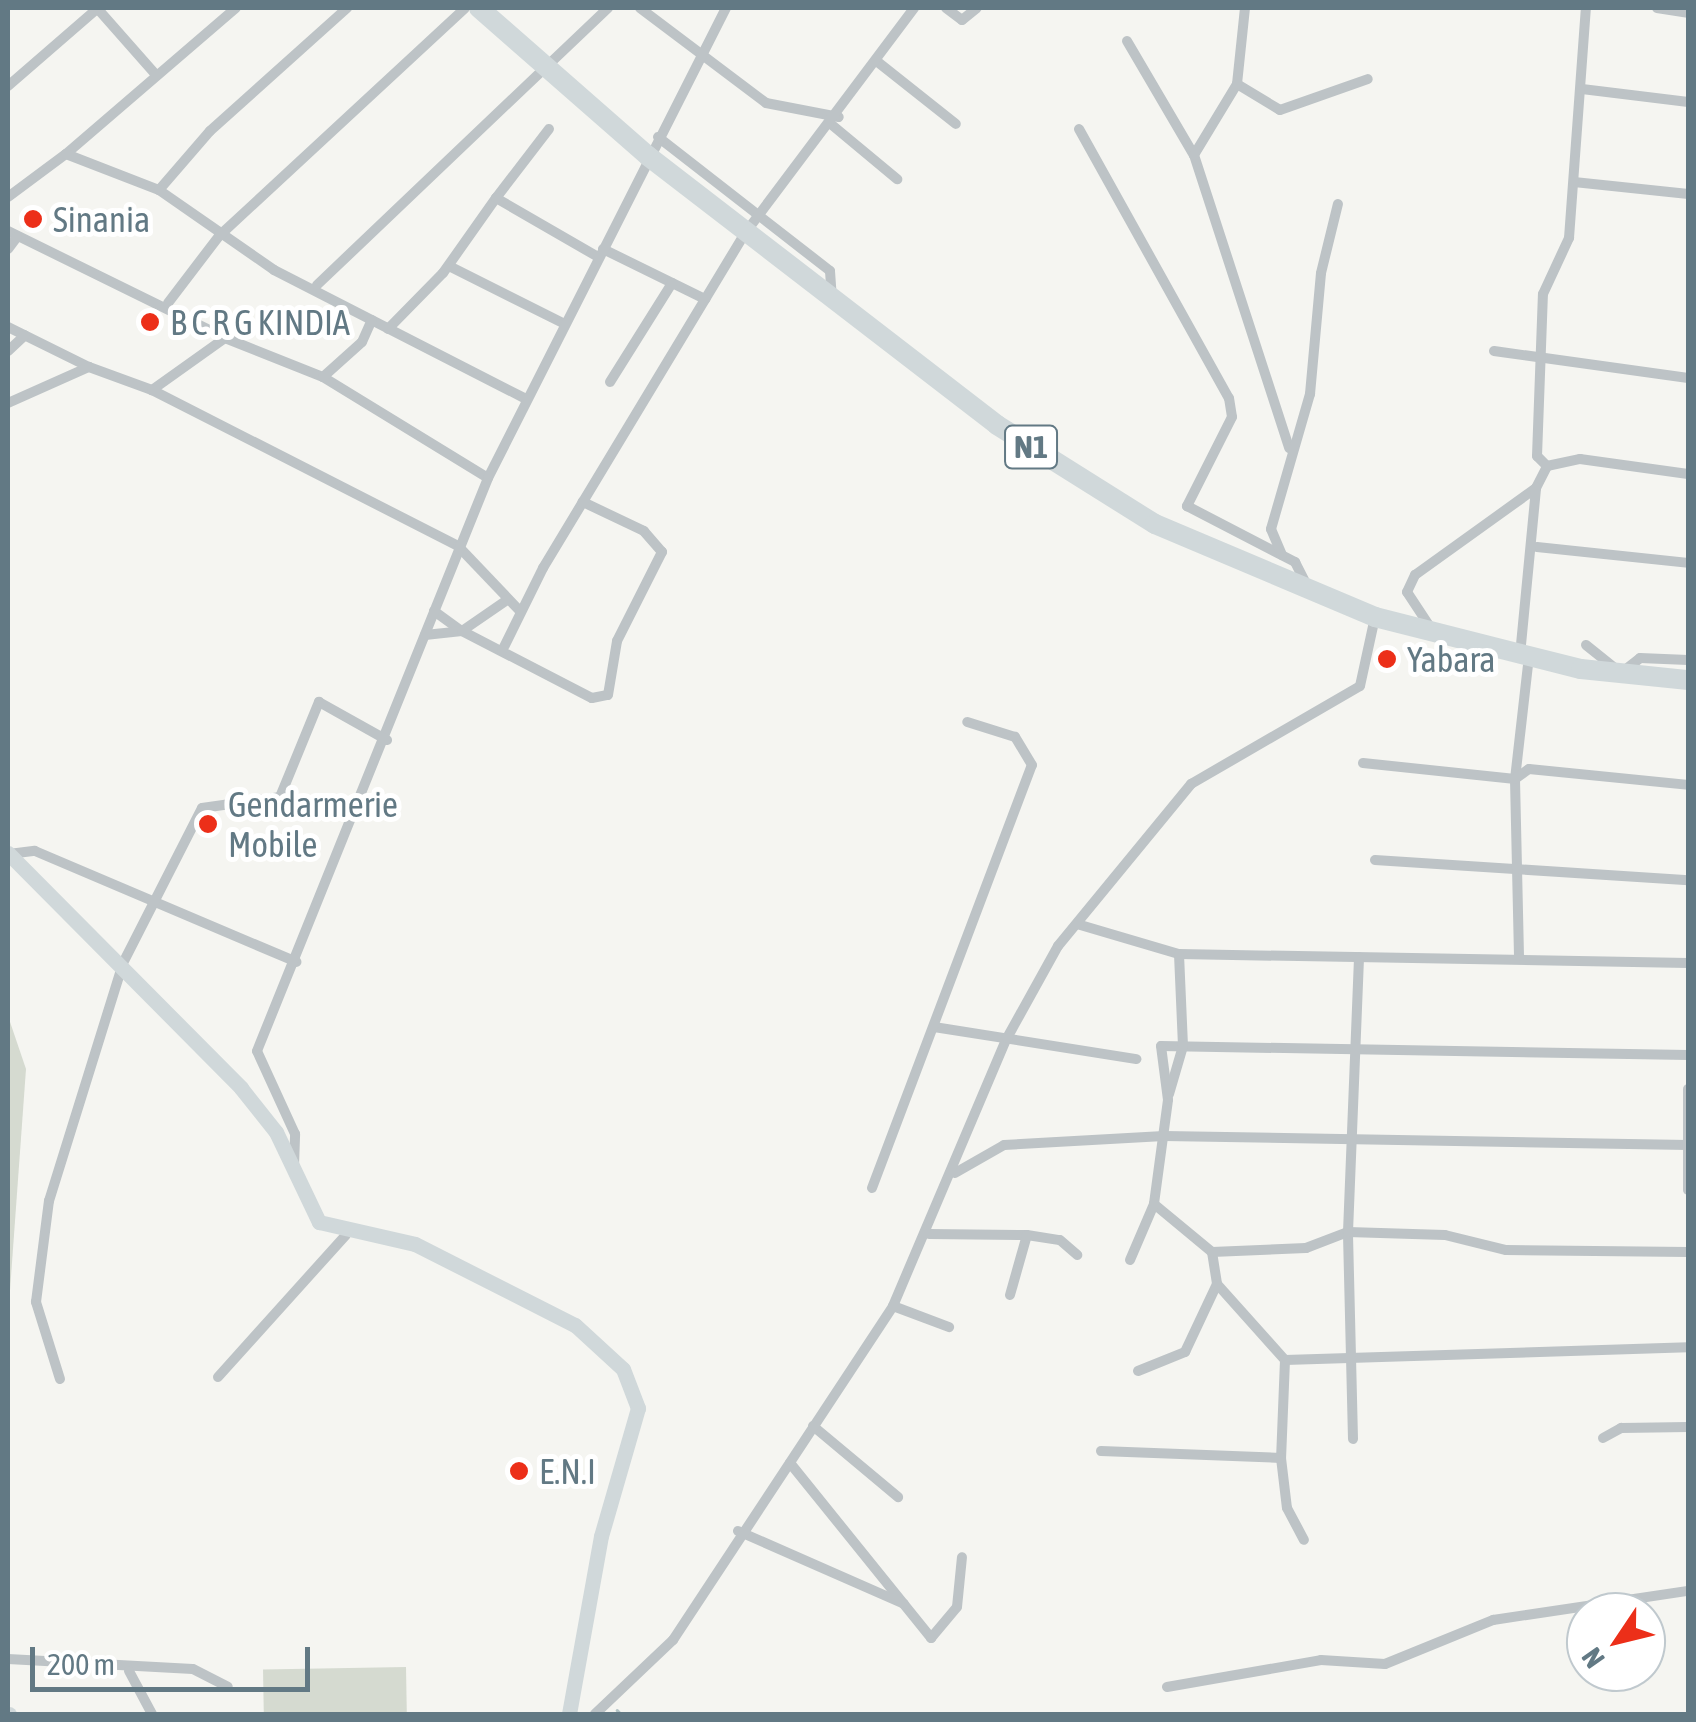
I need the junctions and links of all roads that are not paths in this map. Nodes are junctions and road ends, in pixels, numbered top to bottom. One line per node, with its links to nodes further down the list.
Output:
1 (97, 8): 20 (street); 23 (street)
2 (236, 8): 20 (street)
3 (347, 8): 35 (street)
4 (465, 8): 42 (street)
5 (479, 8): 19 (highway, N1)
6 (608, 8): 19 (street)
7 (640, 8): 17 (street)
8 (726, 8): 17 (street)
9 (914, 8): 18 (street)
10 (946, 8): 11 (street)
11 (977, 8)
12 (1246, 8): 22 (street)
13 (1586, 8): 24 (street)
14 (1656, 8): 15 (street)
15 (1688, 13)
16 (1128, 41): 32 (street)
17 (695, 56): 26 (street); 30 (street)
18 (879, 63): 26 (street); 27 (street)
19 (542, 64): 30 (highway, N1); 47 (street)
20 (156, 75): 31 (street)
21 (1368, 78): 22 (street)
22 (1237, 84): 32 (street)
23 (8, 86)
24 (1582, 89): 25 (street); 34 (street)
25 (1688, 102)
26 (836, 121): 33 (street); 40 (street)
27 (956, 124)
28 (1079, 128): 74 (street)
29 (550, 129): 38 (street)
30 (653, 146): 40 (highway, N1); 44 (street)
31 (66, 154): 35 (street); 37 (street)
32 (1194, 155): 66 (street)
33 (897, 179)
34 (1574, 182): 36 (street); 58 (street)
35 (160, 190): 42 (street)
36 (1688, 194)
37 (8, 197)
38 (496, 198): 44 (street); 45 (street)
39 (1338, 204): 66 (street)
40 (751, 225): 48 (street); 78 (highway, N1)
41 (12, 234): 43 (street); 49 (street)
42 (219, 236): 47 (street); 49 (street)
43 (8, 250)
44 (600, 253): 46 (street); 51 (street)
45 (449, 266): 51 (street); 53 (street)
46 (672, 283): 48 (street); 62 (street)
47 (317, 285): 50 (street)
48 (705, 300): 73 (street)
49 (168, 303): 55 (street)
50 (372, 320): 53 (street); 60 (street)
51 (563, 322): 64 (street)
52 (8, 327): 54 (street)
53 (388, 328): 64 (street)
54 (24, 335): 56 (street); 59 (street)
55 (225, 338): 60 (street); 63 (street)
56 (8, 351)
57 (1494, 351): 58 (street)
58 (1545, 358): 61 (street); 67 (street)
59 (89, 367): 63 (street); 65 (street)
60 (323, 376): 71 (street)
61 (1688, 378)
62 (610, 382)
63 (152, 390): 75 (street)
64 (524, 398): 71 (street)
65 (8, 403)
66 (1289, 448): 74 (street)
67 (1537, 456): 68 (street); 69 (street)
68 (1559, 459): 69 (street); 70 (street)
69 (1547, 466): 72 (street)
70 (1688, 474)
71 (488, 478): 75 (street)
72 (1536, 488): 76 (street); 84 (street)
73 (583, 502): 80 (street); 87 (street)
74 (1267, 542): 78 (street)
75 (458, 546): 79 (street); 81 (street)
76 (1536, 547): 77 (street); 88 (street)
77 (1688, 563)
78 (1310, 595): 82 (highway, N1)
79 (507, 600): 80 (street); 83 (street)
80 (520, 611): 87 (street)
81 (434, 612): 83 (street); 85 (street)
82 (1375, 617): 84 (highway, N1); 102 (street)
83 (462, 631): 85 (street); 87 (street)
84 (1434, 634): 88 (highway, N1)
85 (425, 635): 93 (street)
86 (1586, 644): 90 (street)
87 (502, 652)
88 (1524, 656): 90 (highway, N1); 95 (street)
89 (1688, 660): 90 (street)
90 (1621, 673): 91 (highway, N1)
91 (1688, 680)
92 (966, 722): 109 (street)
93 (387, 740): 101 (street); 106 (street)
94 (1363, 762): 95 (street)
95 (1516, 779): 96 (street); 99 (street)
96 (1688, 785)
97 (8, 853): 101 (street); 107 (street)
98 (1375, 860): 99 (street)
99 (1518, 867): 100 (street); 105 (street)
100 (1688, 880)
101 (152, 906): 106 (street); 107 (street)
102 (1076, 924): 103 (street); 110 (street)
103 (1179, 954): 104 (street); 111 (street)
104 (1358, 956): 105 (street); 112 (street)
105 (1518, 956): 108 (street)
106 (296, 962): 120 (street)
107 (123, 963): 120 (street); 142 (street)
108 (1688, 963)
109 (934, 1028): 110 (street); 122 (street)
110 (1007, 1038): 114 (street); 121 (street)
111 (1183, 1046): 112 (street); 116 (street); 116 (street)
112 (1358, 1048): 113 (street); 118 (street)
113 (1688, 1056)
114 (1136, 1059)
115 (1688, 1089): 119 (street)
116 (1168, 1100): 117 (street)
117 (1164, 1136): 118 (street); 121 (street); 124 (street)
118 (1351, 1139): 119 (street); 125 (street)
119 (1686, 1145): 123 (street)
120 (294, 1166): 127 (street)
121 (954, 1173): 126 (street)
122 (872, 1188)
123 (1688, 1190)
124 (1154, 1204): 129 (street); 132 (street)
125 (1348, 1232): 129 (street); 130 (street); 138 (street)
126 (929, 1234): 128 (street); 135 (street)
127 (346, 1235): 141 (street); 161 (street)
128 (1026, 1235): 131 (street); 134 (street)
129 (1212, 1252): 133 (street)
130 (1688, 1252)
131 (1077, 1255)
132 (1130, 1260)
133 (1217, 1284): 139 (street); 140 (street)
134 (1010, 1295)
135 (892, 1306): 136 (street); 143 (street)
136 (949, 1327)
137 (1688, 1348): 138 (street)
138 (1350, 1357): 139 (street); 146 (street)
139 (1285, 1360): 148 (street)
140 (1138, 1371)
141 (218, 1377)
142 (60, 1379)
143 (814, 1426): 149 (street); 150 (street)
144 (1688, 1427): 145 (street)
145 (1603, 1438)
146 (1353, 1439)
147 (1102, 1451): 148 (street)
148 (1281, 1458): 152 (street)
149 (790, 1463): 151 (street); 155 (street)
150 (898, 1497)
151 (738, 1532): 155 (street); 162 (street)
152 (1304, 1540)
153 (962, 1557): 155 (street)
154 (1688, 1591): 159 (street)
155 (904, 1604)
156 (8, 1659): 157 (street)
157 (129, 1671): 158 (street); 160 (street)
158 (228, 1687)
159 (1167, 1687)
160 (152, 1714)
161 (569, 1714)
162 (595, 1714)

